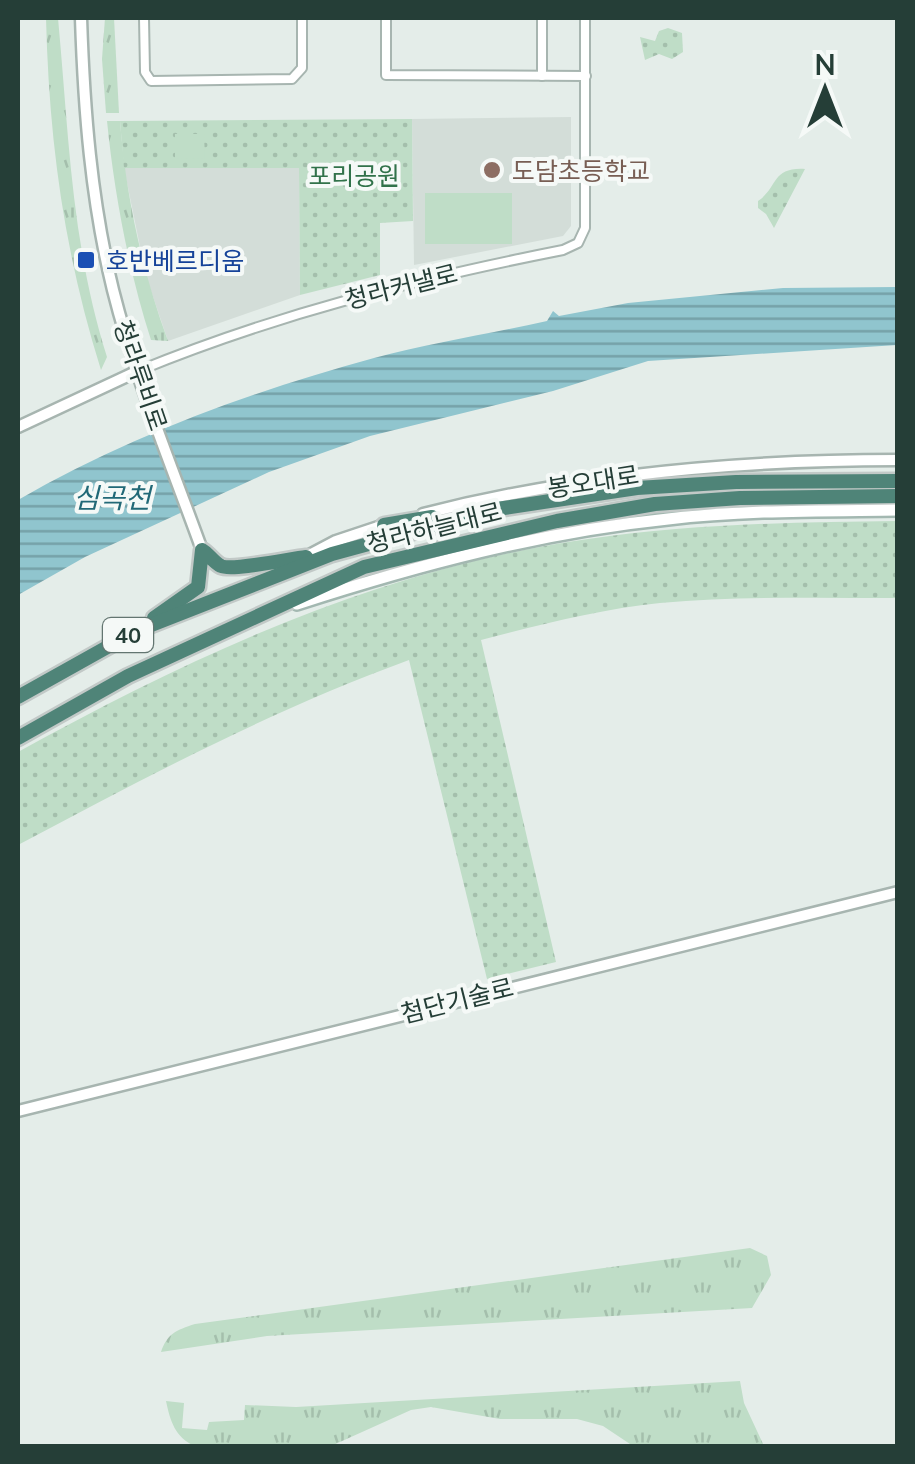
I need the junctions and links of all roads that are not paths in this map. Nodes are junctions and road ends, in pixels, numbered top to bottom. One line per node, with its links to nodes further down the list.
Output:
1 (81, 18): 9 (street, 청라루비로)
2 (144, 18): 3 (street)
3 (302, 18)
4 (386, 18): 7 (street)
5 (542, 18): 7 (street)
6 (585, 18): 8 (street, 청라커낼로)
7 (542, 76): 8 (street)
8 (586, 76): 9 (street, 청라커낼로)
9 (138, 371): 10 (street, 청라커낼로); 17 (street, 청라루비로)
10 (18, 427)
11 (898, 460): 16 (street, 봉오대로 / 40)
12 (898, 481): 14 (highway, 청라하늘대로)
13 (898, 496): 20 (highway, 청라하늘대로)
14 (526, 504): 16 (highway); 19 (highway, 청라하늘대로)
15 (898, 510): 20 (main road, 봉오대로 / 40)
16 (384, 524): 18 (street, 봉오대로 / 40)
17 (202, 550): 18 (highway); 21 (highway)
18 (306, 557): 19 (street, 봉오대로 / 40)
19 (246, 588): 21 (highway, 청라하늘대로 / 40)
20 (240, 622): 23 (highway, 청라하늘대로 / 40)
21 (136, 631): 22 (highway, 청라하늘대로 / 40)
22 (18, 697)
23 (18, 738)
24 (898, 892): 25 (street, 첨단기술로)
25 (18, 1111)

